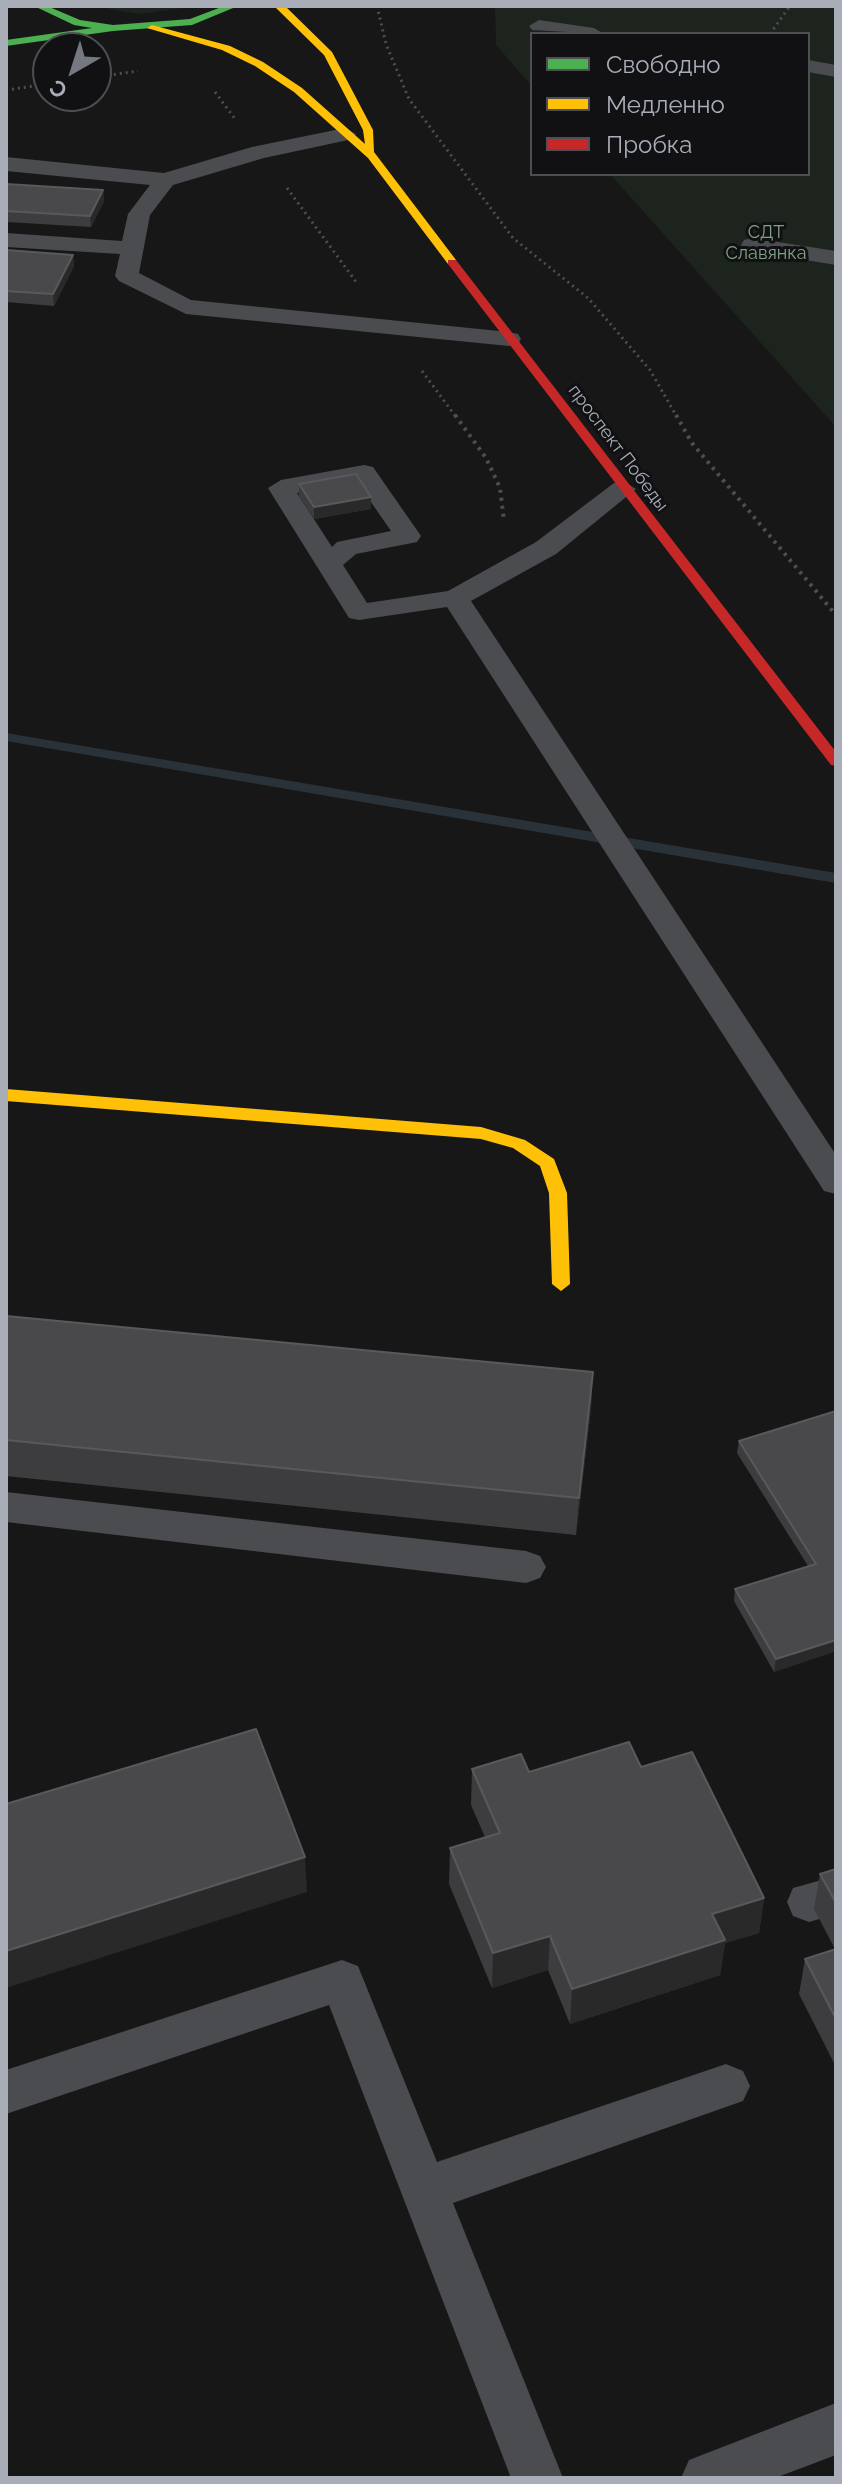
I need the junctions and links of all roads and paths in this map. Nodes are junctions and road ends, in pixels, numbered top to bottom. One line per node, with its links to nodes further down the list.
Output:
1 (39, 6): 8 (main road)
2 (233, 6): 9 (main road)
3 (279, 6): 13 (main road)
4 (377, 6): 30 (path)
5 (790, 6): 11 (path)
6 (329, 22): 13 (main road)
7 (539, 26): 10 (lane)
8 (113, 28): 9 (main road); 12 (main road)
9 (152, 28): 18 (main road)
10 (580, 32)
11 (771, 32)
12 (6, 43)
13 (328, 54): 19 (main road)
14 (810, 66): 15 (lane)
15 (836, 71)
16 (32, 86): 17 (path)
17 (6, 90)
18 (345, 134): 19 (main road); 21 (lane)
19 (372, 156): 26 (main road, проспект Победы)
20 (6, 164): 21 (lane)
21 (165, 180): 24 (lane)
22 (6, 240): 24 (lane)
23 (752, 245): 25 (lane)
24 (131, 248): 26 (lane)
25 (836, 258)
26 (509, 339): 27 (main road, проспект Победы)
27 (623, 489): 29 (lane); 31 (main road, проспект Победы)
28 (328, 563): 29 (lane)
29 (455, 598): 33 (lane)
30 (836, 615)
31 (836, 762)
32 (6, 1095): 34 (main road)
33 (836, 1182)
34 (561, 1284)
35 (6, 1507): 36 (lane)
36 (526, 1567)
37 (726, 2086): 39 (lane)
38 (6, 2092): 39 (lane)
39 (427, 2189): 41 (lane)
40 (836, 2429): 42 (lane)
41 (537, 2478)
42 (707, 2478)

